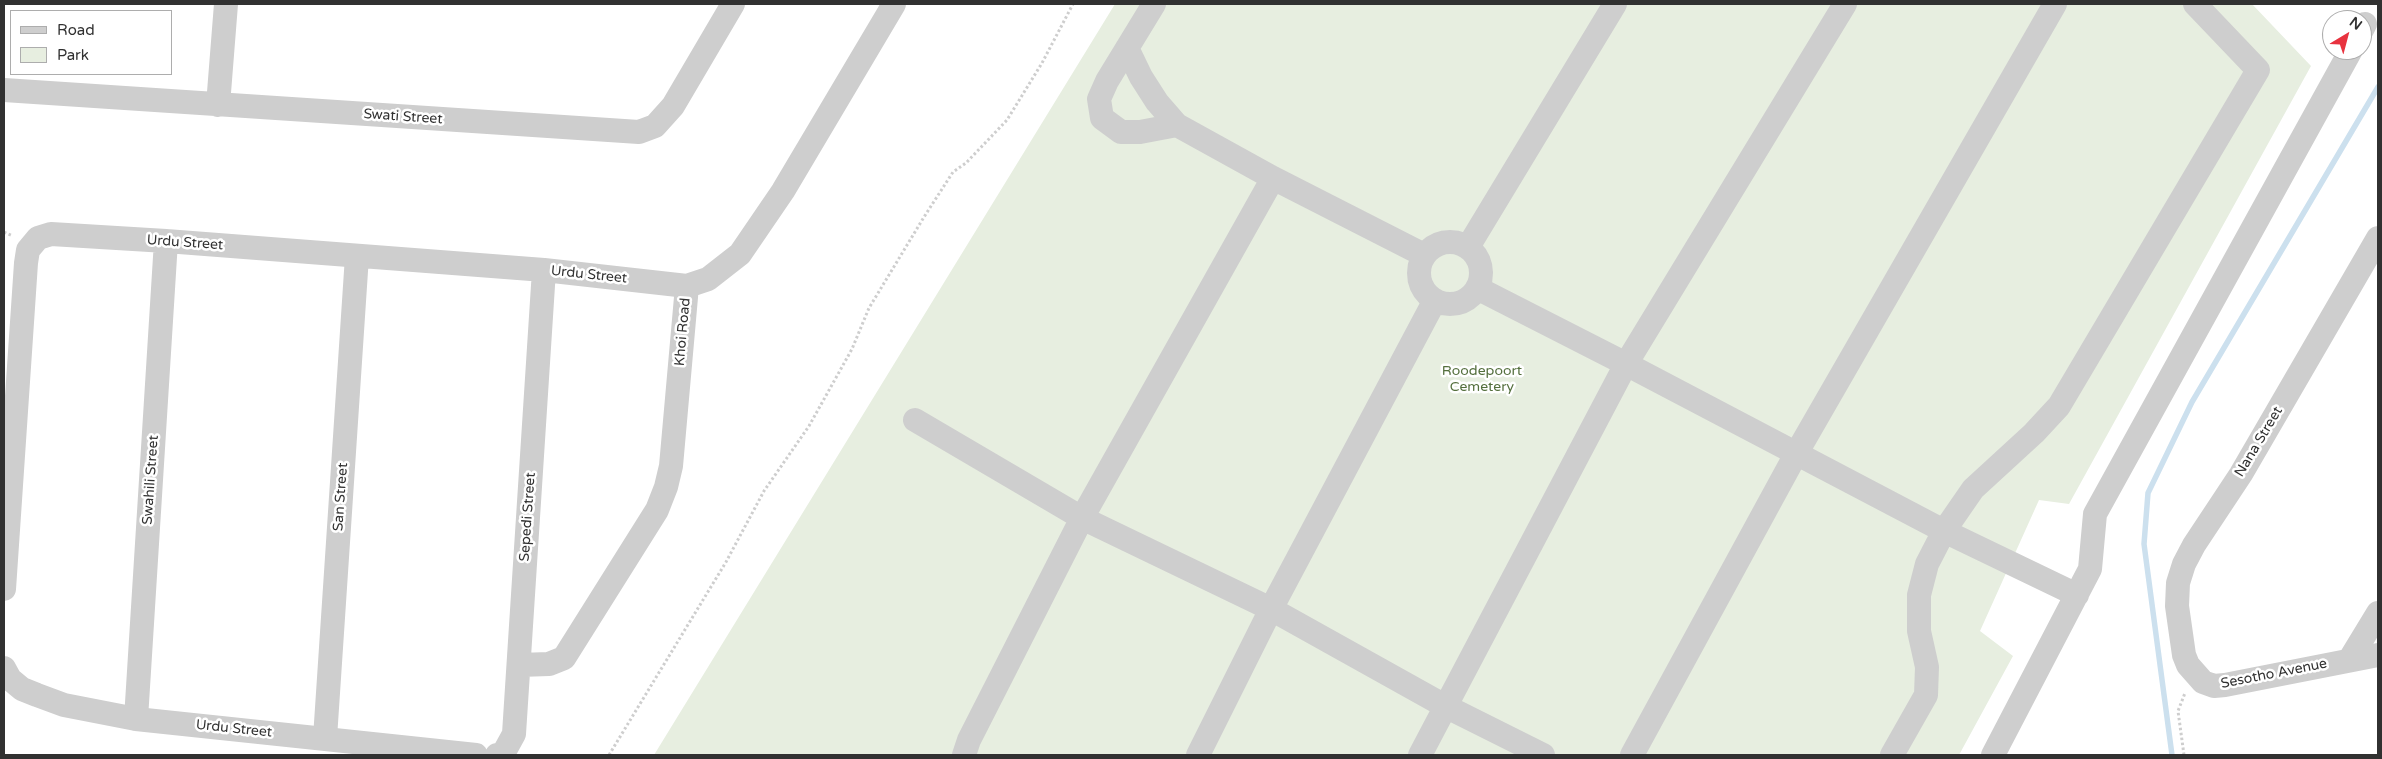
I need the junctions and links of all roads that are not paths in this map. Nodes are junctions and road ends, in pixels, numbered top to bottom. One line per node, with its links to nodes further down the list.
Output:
1 (226, 4): 12 (street)
2 (733, 4): 12 (street, Swati Street)
3 (894, 4): 21 (street, Khoi Road)
4 (1154, 4): 9 (street)
5 (1614, 4): 17 (street)
6 (1845, 4): 24 (street)
7 (2055, 4): 27 (street)
8 (2195, 4): 29 (street)
9 (1127, 48): 13 (street); 13 (street)
10 (2345, 60): 31 (street)
11 (4, 90): 12 (street, Swati Street)
12 (218, 105)
13 (1177, 125): 14 (street)
14 (1273, 178): 18 (street); 28 (street)
15 (2378, 238): 37 (street, Nana Street)
16 (166, 241): 19 (street, Urdu Street); 26 (street, Urdu Street); 40 (street, Swahili Street)
17 (1468, 247): 18 (street); 22 (street)
18 (1424, 255): 23 (street)
19 (357, 256): 20 (street, Urdu Street); 41 (street, San Street)
20 (544, 270): 21 (street, Urdu Street); 36 (street, Sepedi Street)
21 (687, 286): 36 (street, Khoi Road)
22 (1477, 288): 23 (street); 24 (street)
23 (1435, 300): 32 (street)
24 (1626, 364): 27 (street); 39 (street)
25 (915, 420): 28 (street)
26 (9, 432): 30 (street, Urdu Street)
27 (1796, 454): 29 (street); 48 (street)
28 (1082, 518): 32 (street); 44 (street)
29 (1944, 531): 31 (street); 49 (street)
30 (4, 589)
31 (2077, 595): 50 (street)
32 (1271, 609): 39 (street); 45 (street)
33 (2378, 612): 35 (street)
34 (2378, 655): 35 (street, Sesotho Avenue)
35 (2350, 659): 37 (street, Sesotho Avenue)
36 (519, 665): 43 (street, Sepedi Street)
37 (2189, 665)
38 (4, 668): 40 (street, Urdu Street)
39 (1445, 706): 46 (street); 47 (street)
40 (136, 719): 41 (street, Urdu Street)
41 (325, 738): 42 (street, Urdu Street)
42 (476, 755)
43 (497, 755)
44 (964, 755)
45 (1198, 755)
46 (1420, 755)
47 (1543, 755)
48 (1632, 755)
49 (1892, 755)
50 (1993, 755)

